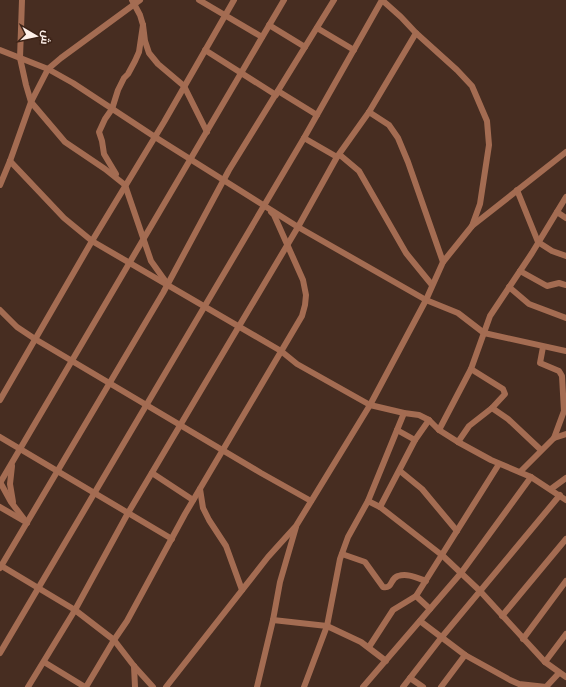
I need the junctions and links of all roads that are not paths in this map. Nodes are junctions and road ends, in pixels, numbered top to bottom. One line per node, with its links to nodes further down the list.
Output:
1 (22, 0): 19 (street)
2 (140, 0): 8 (street)
3 (199, 0): 9 (street)
4 (234, 0): 9 (street)
5 (284, 0): 11 (street)
6 (334, 0): 12 (street)
7 (382, 0): 13 (street); 18 (street)
8 (133, 1): 10 (street); 20 (street)
9 (226, 15): 14 (street); 17 (street)
10 (143, 25): 22 (street); 25 (street)
11 (269, 25): 14 (street); 15 (street)
12 (317, 28): 15 (street); 18 (street)
13 (416, 33): 26 (street); 43 (street)
14 (262, 38): 21 (street)
15 (305, 47): 23 (street)
16 (0, 50): 19 (street)
17 (205, 50): 21 (street); 22 (street)
18 (354, 50): 27 (street)
19 (20, 58): 20 (street); 24 (street)
20 (48, 69): 24 (street); 25 (street)
21 (242, 72): 23 (street); 28 (street)
22 (184, 86): 28 (street); 29 (street)
23 (277, 93): 27 (street); 35 (street)
24 (31, 102): 34 (street); 37 (street)
25 (112, 108): 29 (street); 37 (street)
26 (369, 112): 32 (street); 51 (street)
27 (317, 115): 30 (street)
28 (207, 132): 33 (street)
29 (155, 137): 33 (street); 37 (street)
30 (304, 138): 32 (street); 40 (street)
31 (566, 152): 38 (street)
32 (338, 156): 44 (street); 54 (street)
33 (191, 159): 35 (street); 45 (street)
34 (10, 161): 36 (street); 46 (street)
35 (224, 180): 40 (street); 53 (street)
36 (0, 186)
37 (125, 186): 45 (street); 46 (street)
38 (517, 190): 43 (street); 47 (street)
39 (566, 197): 41 (street)
40 (265, 206): 44 (street); 48 (street); 58 (street)
41 (557, 212): 42 (street); 47 (street)
42 (566, 218)
43 (472, 226): 51 (street)
44 (298, 227): 48 (street); 57 (street)
45 (144, 238): 50 (street); 53 (street)
46 (92, 241): 50 (street); 63 (street)
47 (538, 242): 49 (street); 52 (street)
48 (286, 244): 61 (street); 65 (street)
49 (566, 256)
50 (130, 262): 53 (street); 67 (street)
51 (443, 262): 54 (street)
52 (520, 271): 55 (street); 56 (street)
53 (168, 284): 58 (street); 69 (street)
54 (432, 285): 57 (street)
55 (566, 285)
56 (509, 287): 60 (street); 62 (street)
57 (426, 300): 62 (street); 72 (street)
58 (205, 306): 61 (street); 71 (street)
59 (0, 310): 63 (street)
60 (566, 318)
61 (239, 326): 65 (street); 76 (street)
62 (484, 333): 64 (street); 68 (street)
63 (35, 339): 67 (street); 70 (street)
64 (543, 347): 66 (street); 81 (street)
65 (281, 351): 72 (street); 85 (street)
66 (566, 351)
67 (72, 361): 69 (street); 84 (street)
68 (471, 369): 73 (street); 78 (street)
69 (109, 383): 71 (street); 89 (street)
70 (0, 400)
71 (146, 405): 76 (street); 98 (street)
72 (370, 405): 74 (street); 102 (street)
73 (492, 408): 83 (street); 86 (street)
74 (404, 414): 75 (street); 77 (street)
75 (429, 420): 78 (street); 82 (street)
76 (181, 425): 85 (street); 92 (street)
77 (397, 430): 82 (street); 103 (street)
78 (439, 430): 83 (street)
79 (566, 434): 81 (street)
80 (0, 437): 84 (street)
81 (554, 438): 86 (street)
82 (415, 440): 90 (street)
83 (458, 442): 88 (street)
84 (21, 449): 87 (street); 89 (street)
85 (223, 450): 96 (street); 102 (street)
86 (541, 450): 91 (street)
87 (12, 463): 95 (street); 104 (street)
88 (499, 464): 91 (street); 110 (street)
89 (58, 471): 98 (street); 108 (street)
90 (400, 471): 106 (street); 110 (street)
91 (520, 472): 93 (street)
92 (152, 473): 100 (street); 107 (street)
93 (531, 477): 97 (street); 116 (street)
94 (566, 478): 97 (street)
95 (0, 483): 104 (street)
96 (200, 489): 100 (street); 120 (street)
97 (551, 489): 99 (street)
98 (95, 493): 107 (street); 119 (street)
99 (560, 495): 101 (street); 121 (street)
100 (193, 500): 112 (street)
101 (566, 500)
102 (310, 501): 109 (street)
103 (368, 501): 106 (street); 113 (street)
104 (14, 506): 108 (street)
105 (0, 507): 108 (street)
106 (380, 507): 114 (street)
107 (128, 513): 112 (street); 124 (street)
108 (27, 523): 115 (street)
109 (296, 526): 120 (street); 126 (street)
110 (457, 531): 114 (street)
111 (566, 538): 125 (street)
112 (172, 539): 132 (street)
113 (342, 554): 117 (street); 128 (street)
114 (443, 556): 116 (street); 117 (street)
115 (0, 566): 119 (street)
116 (461, 573): 121 (street); 123 (street)
117 (426, 581): 122 (street)
118 (566, 581): 131 (street)
119 (38, 588): 124 (street); 134 (street)
120 (242, 590): 147 (street)
121 (480, 591): 125 (street); 130 (street)
122 (416, 596): 123 (street); 133 (street)
123 (430, 609): 127 (street)
124 (75, 610): 132 (street); 137 (street)
125 (502, 616): 131 (street)
126 (273, 620): 128 (street); 148 (street)
127 (420, 621): 130 (street); 136 (street)
128 (327, 626): 133 (street); 149 (street)
129 (566, 634): 138 (street)
130 (441, 638): 135 (street); 142 (street)
131 (523, 639): 138 (street)
132 (114, 640): 139 (street); 144 (street)
133 (369, 647): 136 (street)
134 (1, 651)
135 (465, 655): 153 (street); 154 (street)
136 (386, 661): 150 (street)
137 (44, 662): 143 (street); 144 (street)
138 (545, 662): 140 (street)
139 (134, 666): 145 (street); 146 (street)
140 (559, 673): 141 (street); 154 (street)
141 (566, 677)
142 (410, 678): 151 (street); 152 (street)
143 (28, 687)
144 (86, 687)
145 (135, 687)
146 (153, 687)
147 (166, 687)
148 (257, 687)
149 (304, 687)
150 (363, 687)
151 (403, 687)
152 (423, 687)
153 (441, 687)
154 (546, 687)

